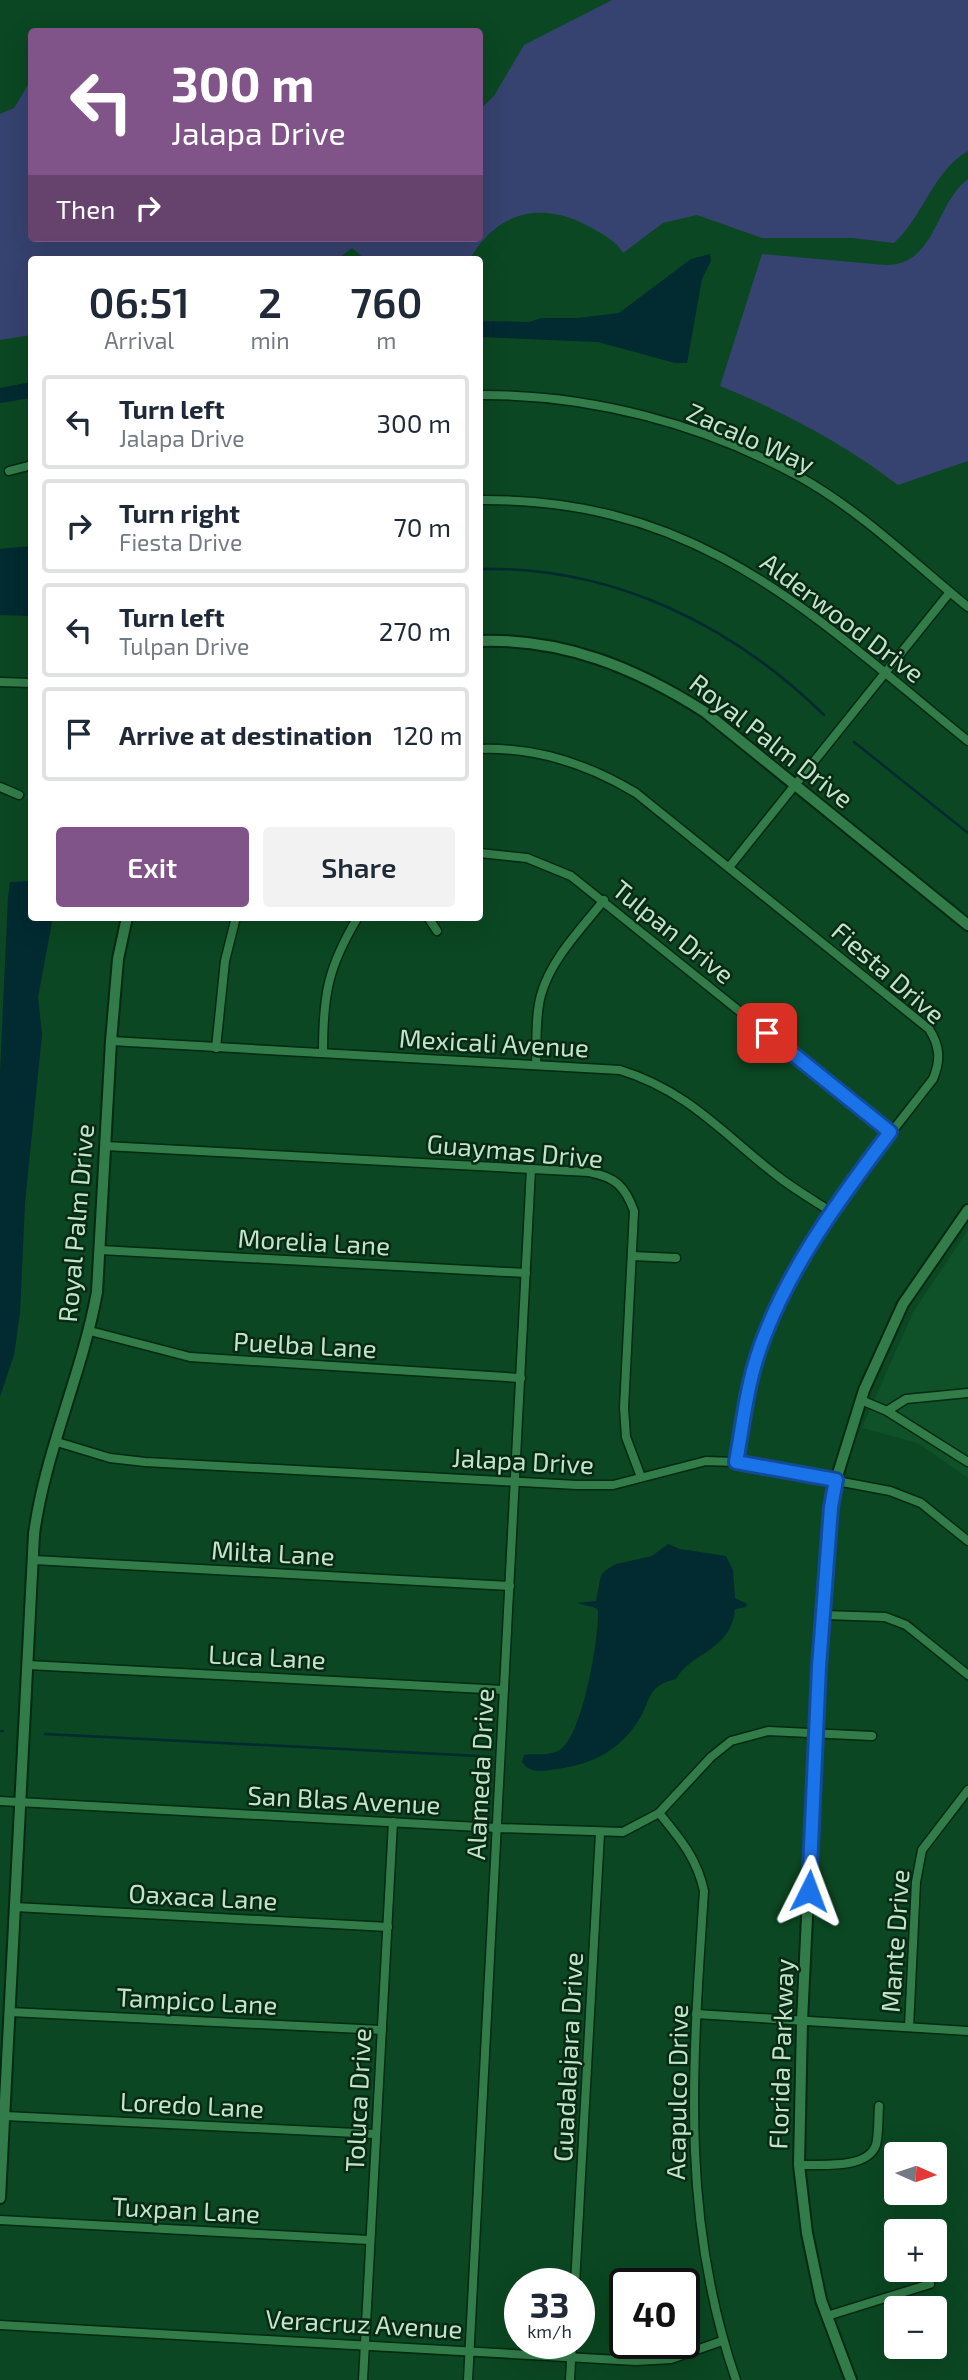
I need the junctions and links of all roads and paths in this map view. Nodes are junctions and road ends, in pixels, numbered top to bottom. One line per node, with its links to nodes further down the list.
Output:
1 (483, 395): 5 (street, Zacalo Way)
2 (28, 466): 3 (street)
3 (9, 471)
4 (483, 500): 8 (street, Alderwood Drive)
5 (950, 592): 6 (street, Zacalo Way); 8 (street)
6 (968, 607)
7 (483, 641): 13 (street, Royal Palm Drive)
8 (883, 673): 11 (street, Alderwood Drive); 13 (street)
9 (0, 682): 10 (street)
10 (28, 683)
11 (968, 741)
12 (483, 749): 17 (street, Fiesta Drive)
13 (793, 784): 17 (street); 23 (street, Royal Palm Drive)
14 (0, 787): 15 (street)
15 (19, 795)
16 (483, 853): 18 (street, Tulpan Drive)
17 (730, 866): 29 (street, Fiesta Drive)
18 (604, 900): 28 (street); 29 (street, Tulpan Drive)
19 (126, 921): 25 (street, Royal Palm Drive)
20 (235, 921): 26 (street)
21 (356, 921): 27 (street)
22 (431, 921): 24 (street)
23 (968, 925)
24 (437, 931)
25 (111, 1041): 26 (street, Mexicali Avenue); 30 (street, Royal Palm Drive)
26 (216, 1048): 27 (street, Mexicali Avenue)
27 (323, 1052): 28 (street, Mexicali Avenue)
28 (536, 1065): 33 (street, Mexicali Avenue)
29 (890, 1132): 33 (street, Fiesta Drive)
30 (105, 1146): 31 (street, Guaymas Drive); 34 (street, Royal Palm Drive)
31 (531, 1170): 35 (street, Guaymas Drive); 37 (street, Alameda Drive)
32 (968, 1210): 41 (street, Florida Parkway)
33 (830, 1211): 44 (street, Fiesta Drive)
34 (100, 1250): 37 (street, Morelia Lane); 38 (street, Royal Palm Drive)
35 (632, 1256): 36 (street); 46 (street, Guaymas Drive)
36 (676, 1258)
37 (526, 1273): 39 (street, Alameda Drive)
38 (90, 1331): 39 (street, Puelba Lane); 43 (street, Royal Palm Drive)
39 (520, 1378): 48 (street, Alameda Drive)
40 (968, 1393): 42 (street)
41 (861, 1400): 42 (street); 47 (street, Florida Parkway)
42 (887, 1410): 45 (street)
43 (57, 1442): 48 (street, Jalapa Drive); 50 (street, Royal Palm Drive)
44 (736, 1462): 46 (street, Jalapa Drive); 47 (street, Jalapa Drive)
45 (968, 1462)
46 (641, 1477): 48 (street, Jalapa Drive)
47 (836, 1480): 49 (street, Jalapa Drive); 52 (street, Florida Parkway)
48 (515, 1481): 51 (street, Alameda Drive)
49 (968, 1541)
50 (34, 1560): 51 (street, Milta Lane); 53 (street, Royal Palm Drive)
51 (510, 1586): 55 (street, Alameda Drive)
52 (824, 1615): 54 (street); 56 (street, Florida Parkway)
53 (28, 1665): 55 (street, Luca Lane); 60 (street, Royal Palm Drive)
54 (968, 1675)
55 (504, 1690): 63 (street, Alameda Drive)
56 (817, 1734): 57 (street, San Blas Avenue); 61 (street, San Blas Avenue); 69 (street, Florida Parkway)
57 (872, 1737)
58 (968, 1790): 70 (street, Mante Drive)
59 (0, 1801): 60 (street, San Blas Avenue)
60 (21, 1802): 62 (street, San Blas Avenue); 65 (street, Royal Palm Drive)
61 (659, 1813): 64 (street, San Blas Avenue); 68 (street, Acapulco Drive)
62 (393, 1822): 63 (street, San Blas Avenue); 66 (street, Toluca Drive)
63 (497, 1828): 64 (street, San Blas Avenue); 86 (street, Alameda Drive)
64 (600, 1833): 80 (street, Guadalajara Drive)
65 (15, 1908): 66 (street, Oaxaca Lane); 67 (street, Royal Palm Drive)
66 (388, 1927): 71 (street, Toluca Drive)
67 (10, 2012): 71 (street, Tampico Lane); 74 (street, Royal Palm Drive)
68 (696, 2014): 69 (street); 84 (street, Acapulco Drive)
69 (802, 2021): 70 (street); 76 (street, Florida Parkway)
70 (909, 2027): 72 (street)
71 (382, 2030): 75 (street, Toluca Drive)
72 (968, 2031)
73 (879, 2106): 76 (street)
74 (5, 2116): 75 (street, Loredo Lane); 77 (street, Royal Palm Drive)
75 (376, 2134): 79 (street, Toluca Drive)
76 (799, 2165): 82 (street, Florida Parkway)
77 (0, 2198)
78 (0, 2220): 79 (street, Tuxpan Lane)
79 (369, 2240): 85 (street, Toluca Drive)
80 (576, 2268)
81 (930, 2284): 82 (street)
82 (827, 2316): 94 (street, Florida Parkway)
83 (0, 2325): 85 (street, Veracruz Avenue)
84 (722, 2341): 88 (street, Veracruz Avenue); 93 (street, Acapulco Drive)
85 (365, 2344): 86 (street, Veracruz Avenue); 90 (street, Toluca Drive)
86 (469, 2350): 87 (street, Veracruz Avenue); 91 (street, Alameda Drive)
87 (504, 2353)
88 (595, 2358)
89 (571, 2359): 92 (street)
90 (363, 2380)
91 (468, 2380)
92 (570, 2380)
93 (736, 2380)
94 (851, 2380)

